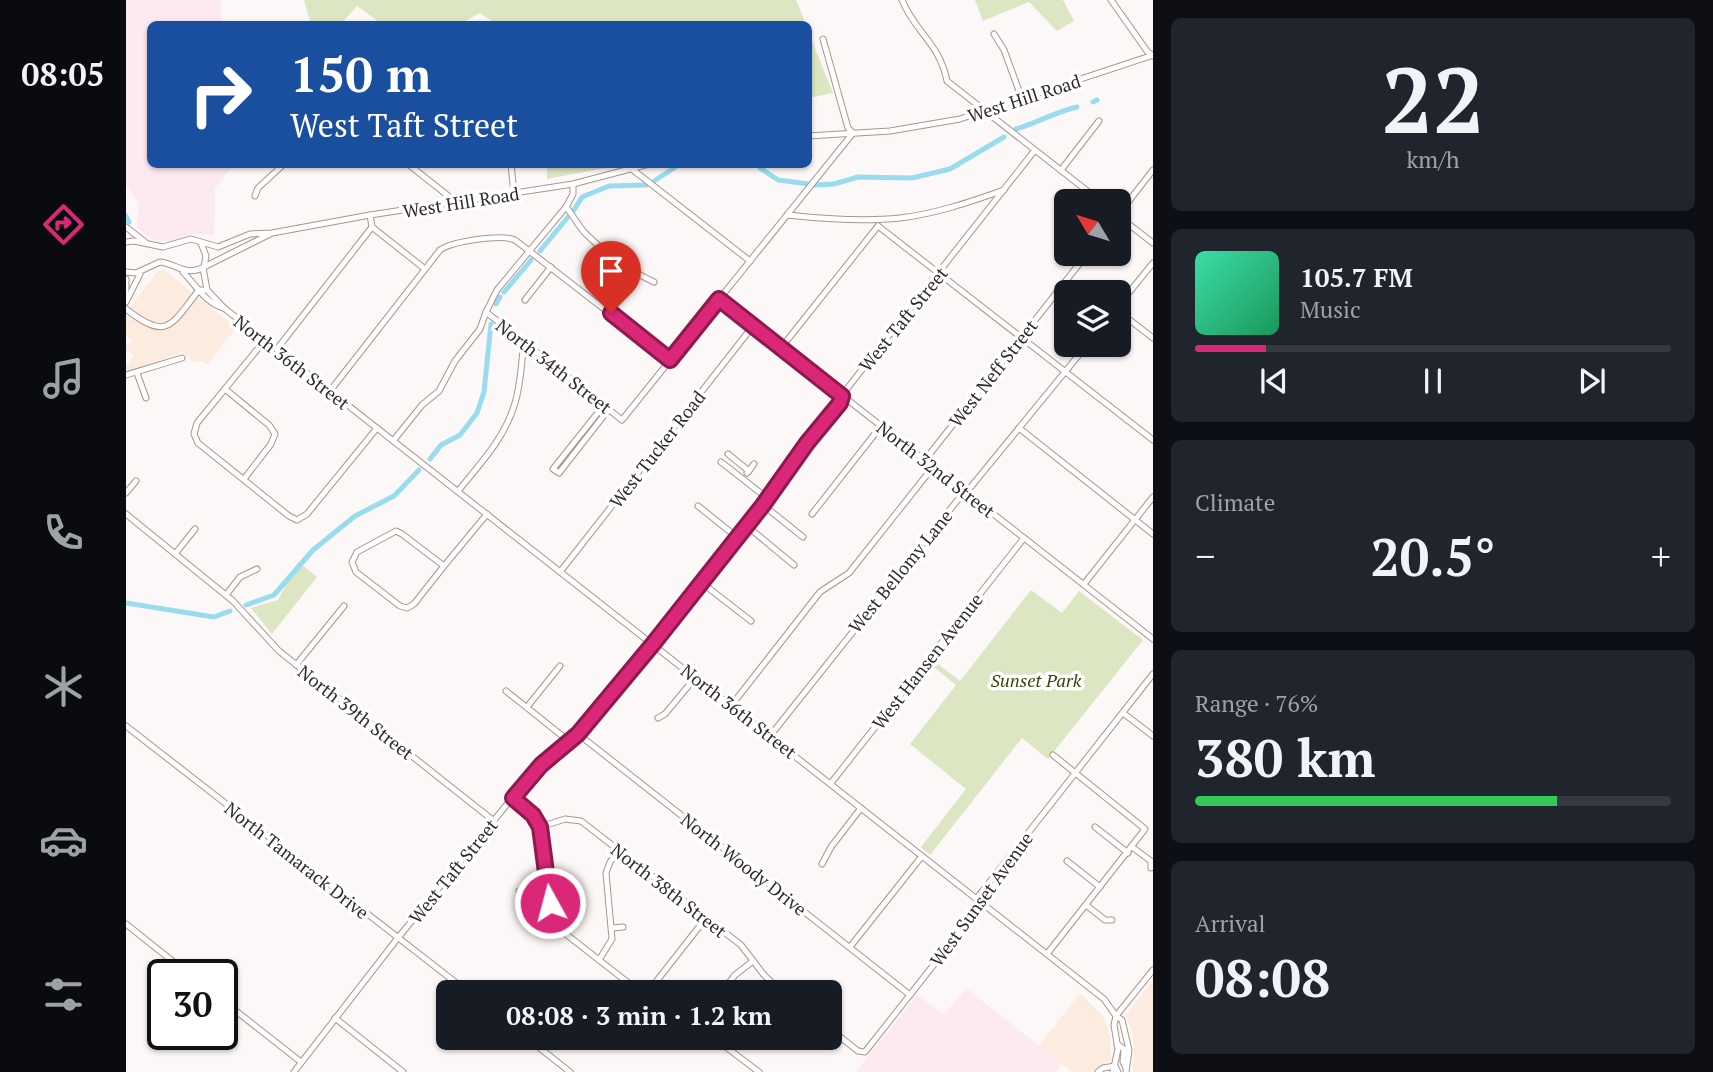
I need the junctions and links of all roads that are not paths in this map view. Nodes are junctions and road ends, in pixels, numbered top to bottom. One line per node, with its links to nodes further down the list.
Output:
1 (902, 0): 7 (street)
2 (1111, 0): 5 (street)
3 (994, 34): 6 (street)
4 (823, 39): 9 (street)
5 (1153, 55): 6 (street, West Hill Road)
6 (1022, 99): 7 (street, West Hill Road)
7 (985, 111): 9 (street, West Hill Road); 11 (street)
8 (1099, 121): 17 (street)
9 (853, 133): 10 (street, West Hill Road); 28 (street)
10 (812, 136)
11 (1035, 150): 17 (street); 21 (street, West Taft Street)
12 (280, 168): 23 (street)
13 (413, 168): 25 (street)
14 (511, 168): 22 (street)
15 (638, 168): 16 (street, West Hill Road)
16 (633, 170): 19 (street, West Hill Road); 39 (street)
17 (1060, 170): 20 (street)
18 (1153, 170): 24 (street)
19 (573, 184): 22 (street, West Hill Road); 26 (street)
20 (1085, 189)
21 (1004, 190): 29 (street); 48 (street, West Taft Street)
22 (514, 194): 25 (street, West Hill Road)
23 (255, 196)
24 (1131, 198)
25 (457, 202): 27 (street, West Hill Road)
26 (566, 207): 38 (street); 50 (street)
27 (370, 215): 32 (street); 33 (street, West Hill Road)
28 (787, 215): 29 (street); 39 (street)
29 (878, 222): 48 (street); 67 (street)
30 (1131, 225): 36 (street)
31 (126, 227): 37 (street)
32 (372, 227): 44 (street); 68 (street)
33 (272, 233): 34 (street, West Hill Road); 42 (street, West Hill Road)
34 (199, 241): 37 (street, West Hill Road); 42 (street)
35 (126, 242): 37 (street, West Hill Road)
36 (1153, 243)
37 (147, 244)
38 (530, 250): 43 (street); 44 (street); 60 (street)
39 (750, 261): 55 (street)
40 (1153, 263): 53 (street)
41 (1077, 266): 63 (street, West Neff Street)
42 (203, 267): 45 (street); 52 (street)
43 (551, 267): 56 (street); 71 (street)
44 (425, 268): 76 (street)
45 (180, 269): 46 (street); 51 (street, North 36th Street)
46 (143, 270): 47 (street); 57 (street)
47 (126, 272)
48 (939, 274): 63 (street); 77 (street, West Taft Street)
49 (126, 279): 54 (street)
50 (654, 282)
51 (199, 290): 52 (street); 58 (street, North 36th Street); 59 (street)
52 (207, 290): 58 (street, North 36th Street)
53 (1131, 291)
54 (126, 293)
55 (719, 299): 62 (street, North 32nd Street); 71 (street)
56 (525, 300)
57 (126, 302)
58 (224, 308): 65 (street, North 36th Street)
59 (126, 309)
60 (485, 312): 66 (street, North 34th Street); 84 (street)
61 (1131, 319): 64 (street)
62 (753, 326): 67 (street, North 32nd Street); 115 (street, West Tucker Road)
63 (1020, 338): 72 (street); 86 (street, West Neff Street)
64 (1153, 338)
65 (265, 340): 68 (street, North 36th Street); 75 (street)
66 (524, 342): 79 (street, North 34th Street); 94 (street)
67 (781, 348): 77 (street, North 32nd Street)
68 (277, 349): 76 (street, North 36th Street)
69 (1077, 357): 72 (street, West Bellomy Lane)
70 (182, 358): 73 (street)
71 (670, 360): 79 (street, North 34th Street)
72 (1065, 371): 82 (street, West Bellomy Lane); 83 (street)
73 (137, 373): 74 (street); 78 (street)
74 (126, 375)
75 (225, 389): 91 (street); 91 (street)
76 (330, 391): 81 (street, North 36th Street)
77 (842, 396): 80 (street, North 32nd Street); 97 (street, West Taft Street)
78 (146, 398)
79 (606, 407): 79 (street)
80 (881, 426): 86 (street, North 32nd Street); 103 (street)
81 (377, 428): 84 (street, North 36th Street); 91 (street)
82 (1019, 428): 95 (street, West Bellomy Lane); 104 (street)
83 (1153, 439)
84 (393, 441): 94 (street, North 36th Street)
85 (728, 454): 90 (street)
86 (925, 460): 89 (street, North 32nd Street)
87 (721, 462): 92 (street)
88 (754, 464): 90 (street)
89 (933, 467): 95 (street, North 32nd Street); 128 (street)
90 (749, 471): 92 (street)
91 (244, 479)
92 (743, 479): 97 (street)
93 (136, 481): 96 (street)
94 (458, 491): 102 (street, North 36th Street)
95 (964, 492): 110 (street, North 32nd Street); 134 (street, West Bellomy Lane)
96 (126, 493)
97 (767, 498): 99 (street, West Taft Street)
98 (1153, 498): 104 (street)
99 (763, 505): 105 (street, West Taft Street); 108 (street)
100 (698, 506): 109 (street)
101 (126, 514): 111 (street, North 39th Street)
102 (486, 514): 113 (street); 115 (street, North 36th Street)
103 (812, 514)
104 (1135, 520): 107 (street); 117 (street)
105 (747, 526): 109 (street, West Taft Street); 112 (street)
106 (195, 529): 111 (street)
107 (1153, 534)
108 (803, 537)
109 (738, 538): 116 (street, West Taft Street)
110 (1024, 538): 117 (street, North 32nd Street); 139 (street, West Hansen Avenue)
111 (175, 554): 118 (street, North 39th Street)
112 (793, 565)
113 (444, 566): 113 (street)
114 (257, 569): 118 (street)
115 (560, 572): 122 (street, North 36th Street)
116 (702, 583): 120 (street); 122 (street, West Taft Street)
117 (1084, 584): 121 (street, North 32nd Street)
118 (226, 595): 123 (street, North 39th Street)
119 (344, 606): 123 (street)
120 (751, 621)
121 (1153, 639)
122 (653, 644): 126 (street, North 36th Street); 133 (street, West Taft Street)
123 (296, 665): 142 (street, North 39th Street)
124 (560, 666): 129 (street)
125 (1153, 674): 130 (street, West Sunset Avenue)
126 (695, 678): 128 (street, North 36th Street); 131 (street)
127 (506, 691): 129 (street)
128 (731, 706): 134 (street, North 36th Street)
129 (527, 708): 136 (street)
130 (1123, 713): 135 (street); 138 (street, West Sunset Avenue)
131 (658, 718)
132 (126, 726): 162 (street, North Tamarack Drive)
133 (578, 734): 136 (street, West Taft Street); 163 (street, North Woody Drive)
134 (770, 736): 139 (street, North 36th Street)
135 (1153, 736)
136 (570, 742): 140 (street, West Taft Street)
137 (1053, 755): 138 (street)
138 (1076, 772): 145 (street); 155 (street, West Sunset Avenue)
139 (831, 783): 141 (street, North 36th Street)
140 (513, 798): 142 (street, West Taft Street); 143 (street)
141 (862, 808): 148 (street, North 36th Street); 150 (street)
142 (494, 821): 162 (street, West Taft Street)
143 (540, 827): 146 (street, North 38th Street); 152 (street)
144 (1095, 827): 147 (street)
145 (1132, 847): 147 (street); 151 (street)
146 (619, 851): 157 (street, North 38th Street); 161 (street)
147 (1128, 853): 153 (street)
148 (922, 856): 155 (street, North 36th Street); 163 (street)
149 (1067, 861): 153 (street)
150 (822, 864)
151 (1152, 868)
152 (548, 887): 154 (street); 166 (street)
153 (1100, 887): 156 (street)
154 (519, 891)
155 (977, 898): 164 (street, North 36th Street); 174 (street, West Sunset Avenue)
156 (1086, 905): 158 (street); 164 (street)
157 (706, 918): 167 (street, North 38th Street); 171 (street)
158 (1112, 920)
159 (126, 924): 165 (street)
160 (623, 927): 161 (street)
161 (612, 928): 166 (street)
162 (397, 939): 169 (street, North Tamarack Drive); 177 (street, West Taft Street)
163 (850, 947): 174 (street, North Woody Drive)
164 (1047, 954): 176 (street, North 36th Street)
165 (170, 959)
166 (599, 960): 170 (street)
167 (753, 961): 172 (street); 173 (street, North 38th Street)
168 (1153, 970): 176 (street)
169 (452, 980)
170 (625, 980)
171 (657, 980)
172 (731, 980)
173 (769, 980)
174 (910, 995): 178 (street, West Sunset Avenue)
175 (238, 1013): 182 (street)
176 (1116, 1016): 179 (street); 184 (street, North 36th Street)
177 (335, 1018): 182 (street, West Taft Street); 186 (street)
178 (842, 1038)
179 (1117, 1044): 183 (street); 184 (street)
180 (542, 1050): 187 (street)
181 (730, 1050): 188 (street)
182 (301, 1062): 185 (street, West Taft Street)
183 (1115, 1070): 189 (street)
184 (1126, 1071)
185 (294, 1072)
186 (403, 1072)
187 (570, 1072)
188 (759, 1072)
189 (1098, 1072)

